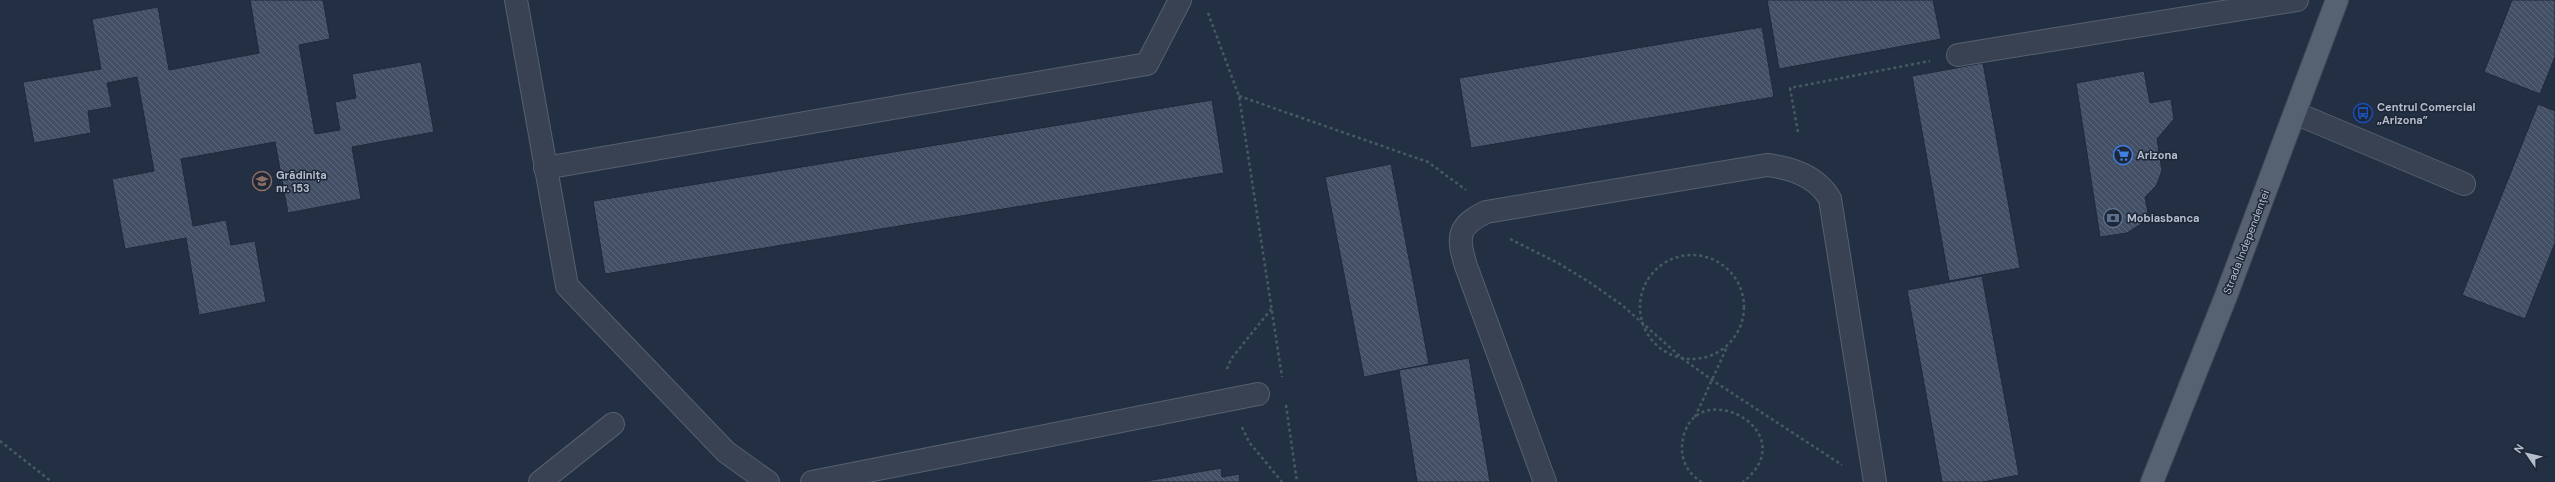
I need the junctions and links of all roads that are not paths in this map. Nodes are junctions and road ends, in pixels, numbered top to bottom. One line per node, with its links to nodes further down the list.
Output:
1 (516, 0): 7 (lane)
2 (1180, 0): 7 (lane)
3 (2297, 0): 5 (lane)
4 (2337, 0): 6 (main road, Strada Independenței)
5 (1958, 55)
6 (2295, 113): 8 (lane); 16 (main road, Strada Independenței)
7 (545, 168): 12 (lane)
8 (2464, 184)
9 (1258, 394): 13 (lane)
10 (613, 424): 11 (lane)
11 (540, 482)
12 (768, 482)
13 (812, 482)
14 (1545, 482): 15 (lane)
15 (1875, 482)
16 (2152, 482)

